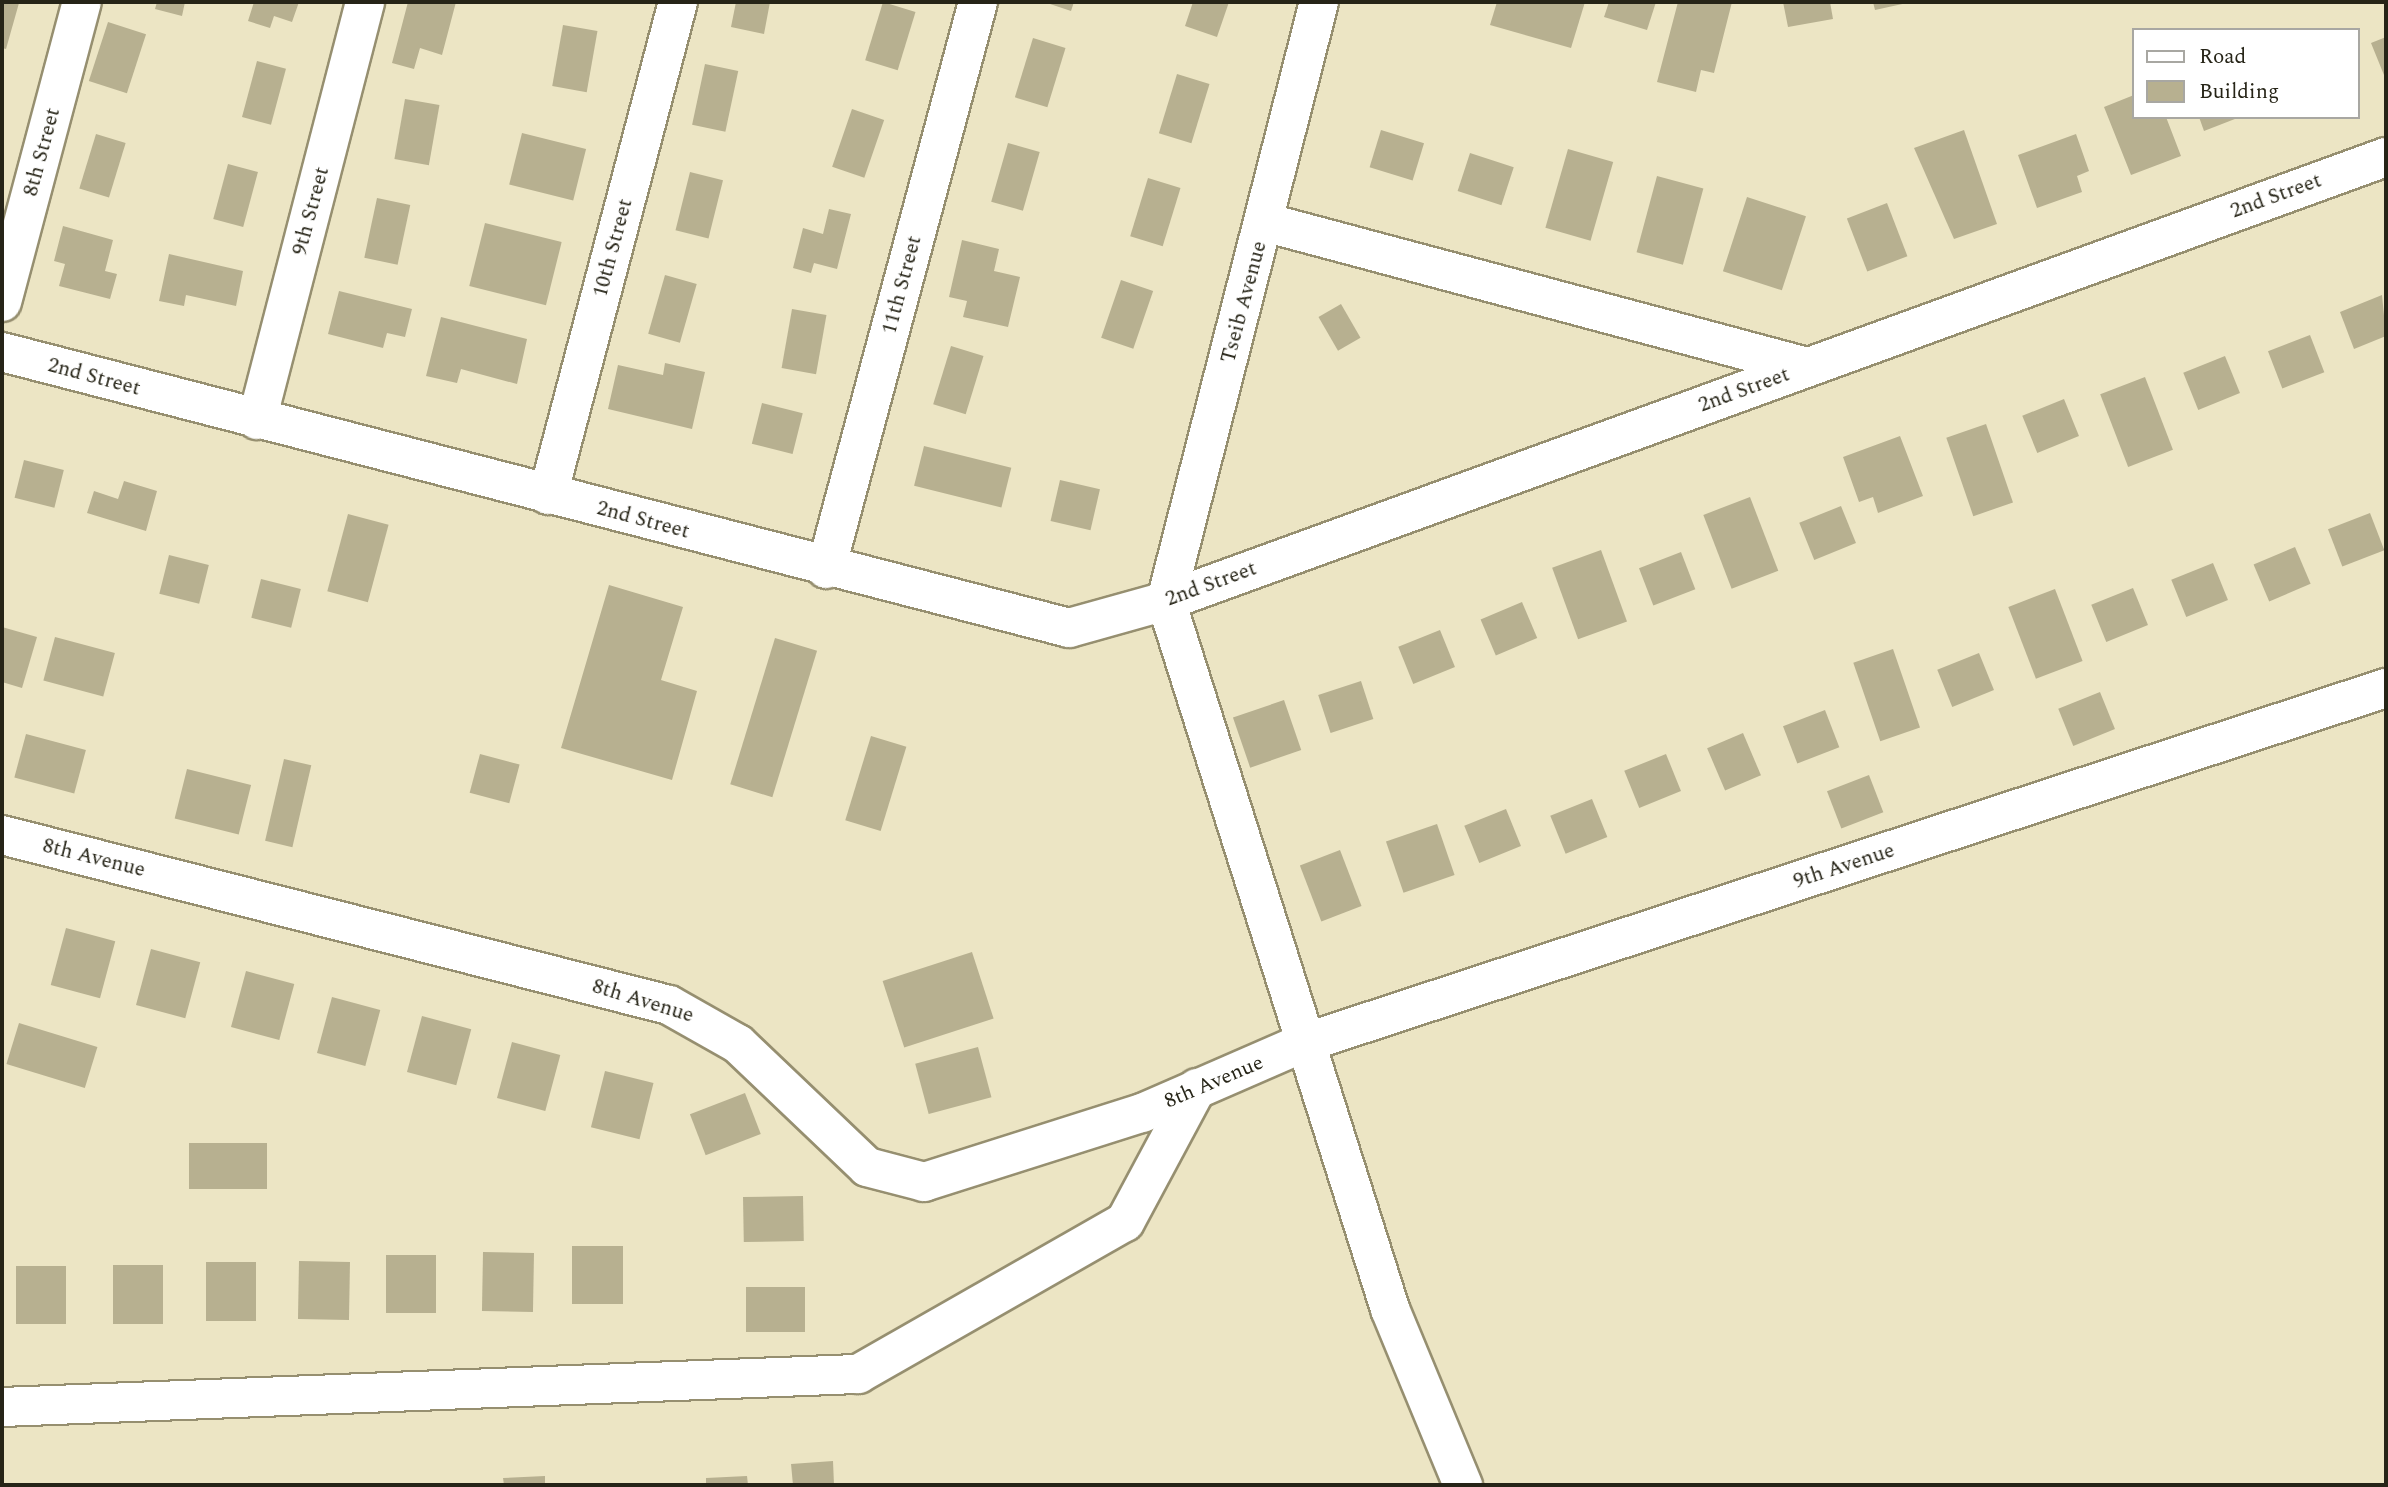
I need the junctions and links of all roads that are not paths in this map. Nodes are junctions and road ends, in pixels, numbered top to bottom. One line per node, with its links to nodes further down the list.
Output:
1 (82, 2): 8 (street, 8th Street)
2 (365, 2): 11 (street, 9th Street)
3 (678, 2): 12 (street, 10th Street)
4 (978, 2): 13 (street, 11th Street)
5 (1319, 2): 7 (street, Tseib Avenue)
6 (2386, 156): 10 (street, 2nd Street)
7 (1264, 222): 10 (street); 14 (street, Tseib Avenue)
8 (2, 302)
9 (2, 352): 11 (street, 2nd Street)
10 (1807, 367): 14 (street, 2nd Street)
11 (257, 420): 12 (street, 2nd Street)
12 (548, 495): 13 (street, 2nd Street)
13 (826, 569): 14 (street, 2nd Street)
14 (1166, 601): 17 (street)
15 (2386, 688): 17 (street, 9th Avenue)
16 (2, 835): 18 (street, 8th Avenue)
17 (1301, 1044): 18 (street, 8th Avenue); 20 (street)
18 (1197, 1088): 19 (street)
19 (2, 1407)
20 (1462, 1485)

